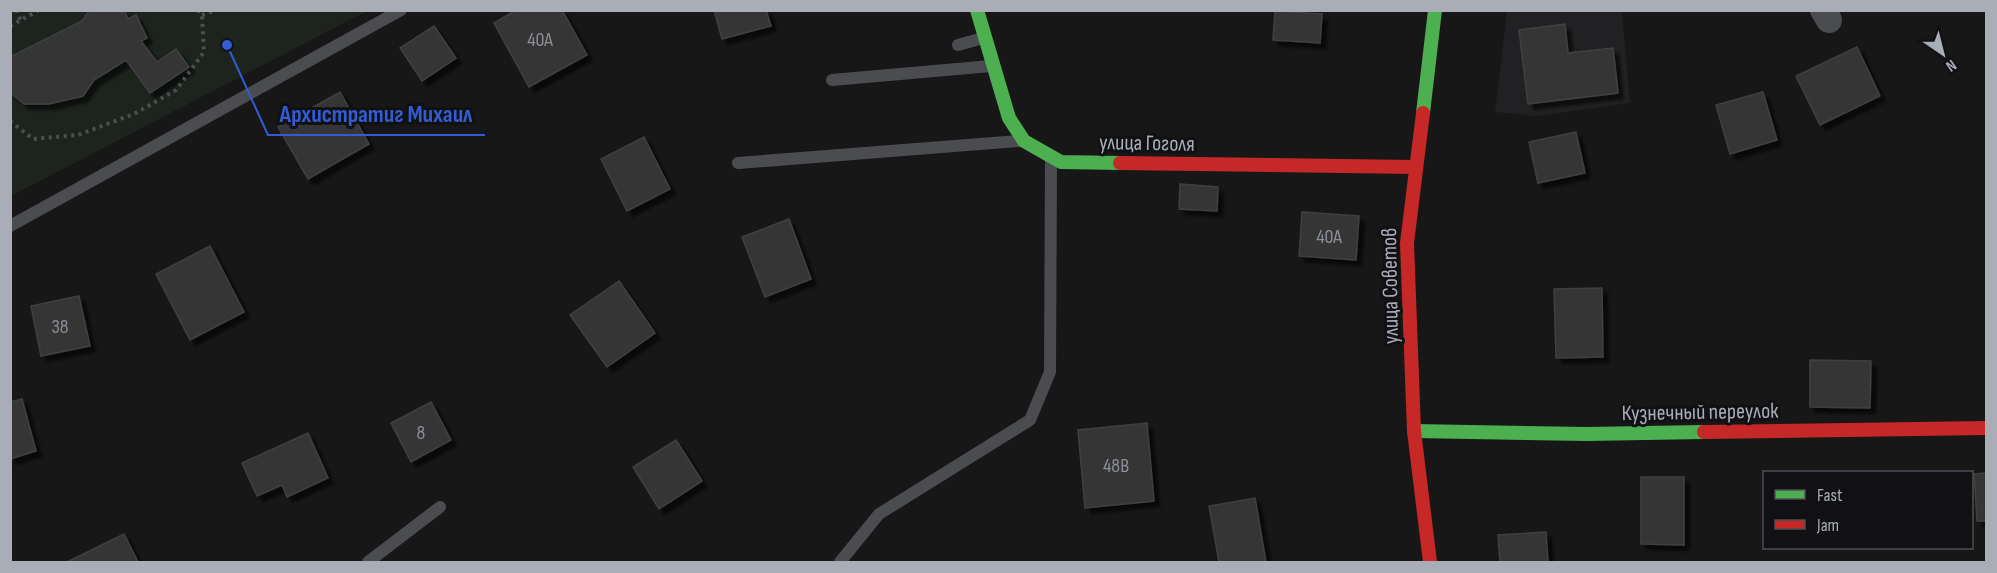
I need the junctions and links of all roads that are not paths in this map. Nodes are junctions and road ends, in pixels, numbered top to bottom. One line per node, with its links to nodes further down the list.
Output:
1 (401, 10): 12 (lane)
2 (977, 10): 4 (street, улица Гоголя)
3 (1435, 10): 11 (street, улица Советов)
4 (984, 37): 5 (lane); 6 (street, улица Гоголя)
5 (958, 45)
6 (992, 66): 7 (lane); 8 (street, улица Гоголя)
7 (832, 80)
8 (1024, 141): 9 (street, улица Гоголя); 10 (lane)
9 (1051, 157): 11 (street, улица Гоголя); 17 (lane)
10 (738, 163)
11 (1415, 167): 14 (street, улица Советов)
12 (10, 226)
13 (1986, 428): 14 (street, Кузнечный переулок)
14 (1414, 431): 18 (street, улица Советов)
15 (440, 507): 16 (lane)
16 (368, 562)
17 (840, 562)
18 (1430, 562)

